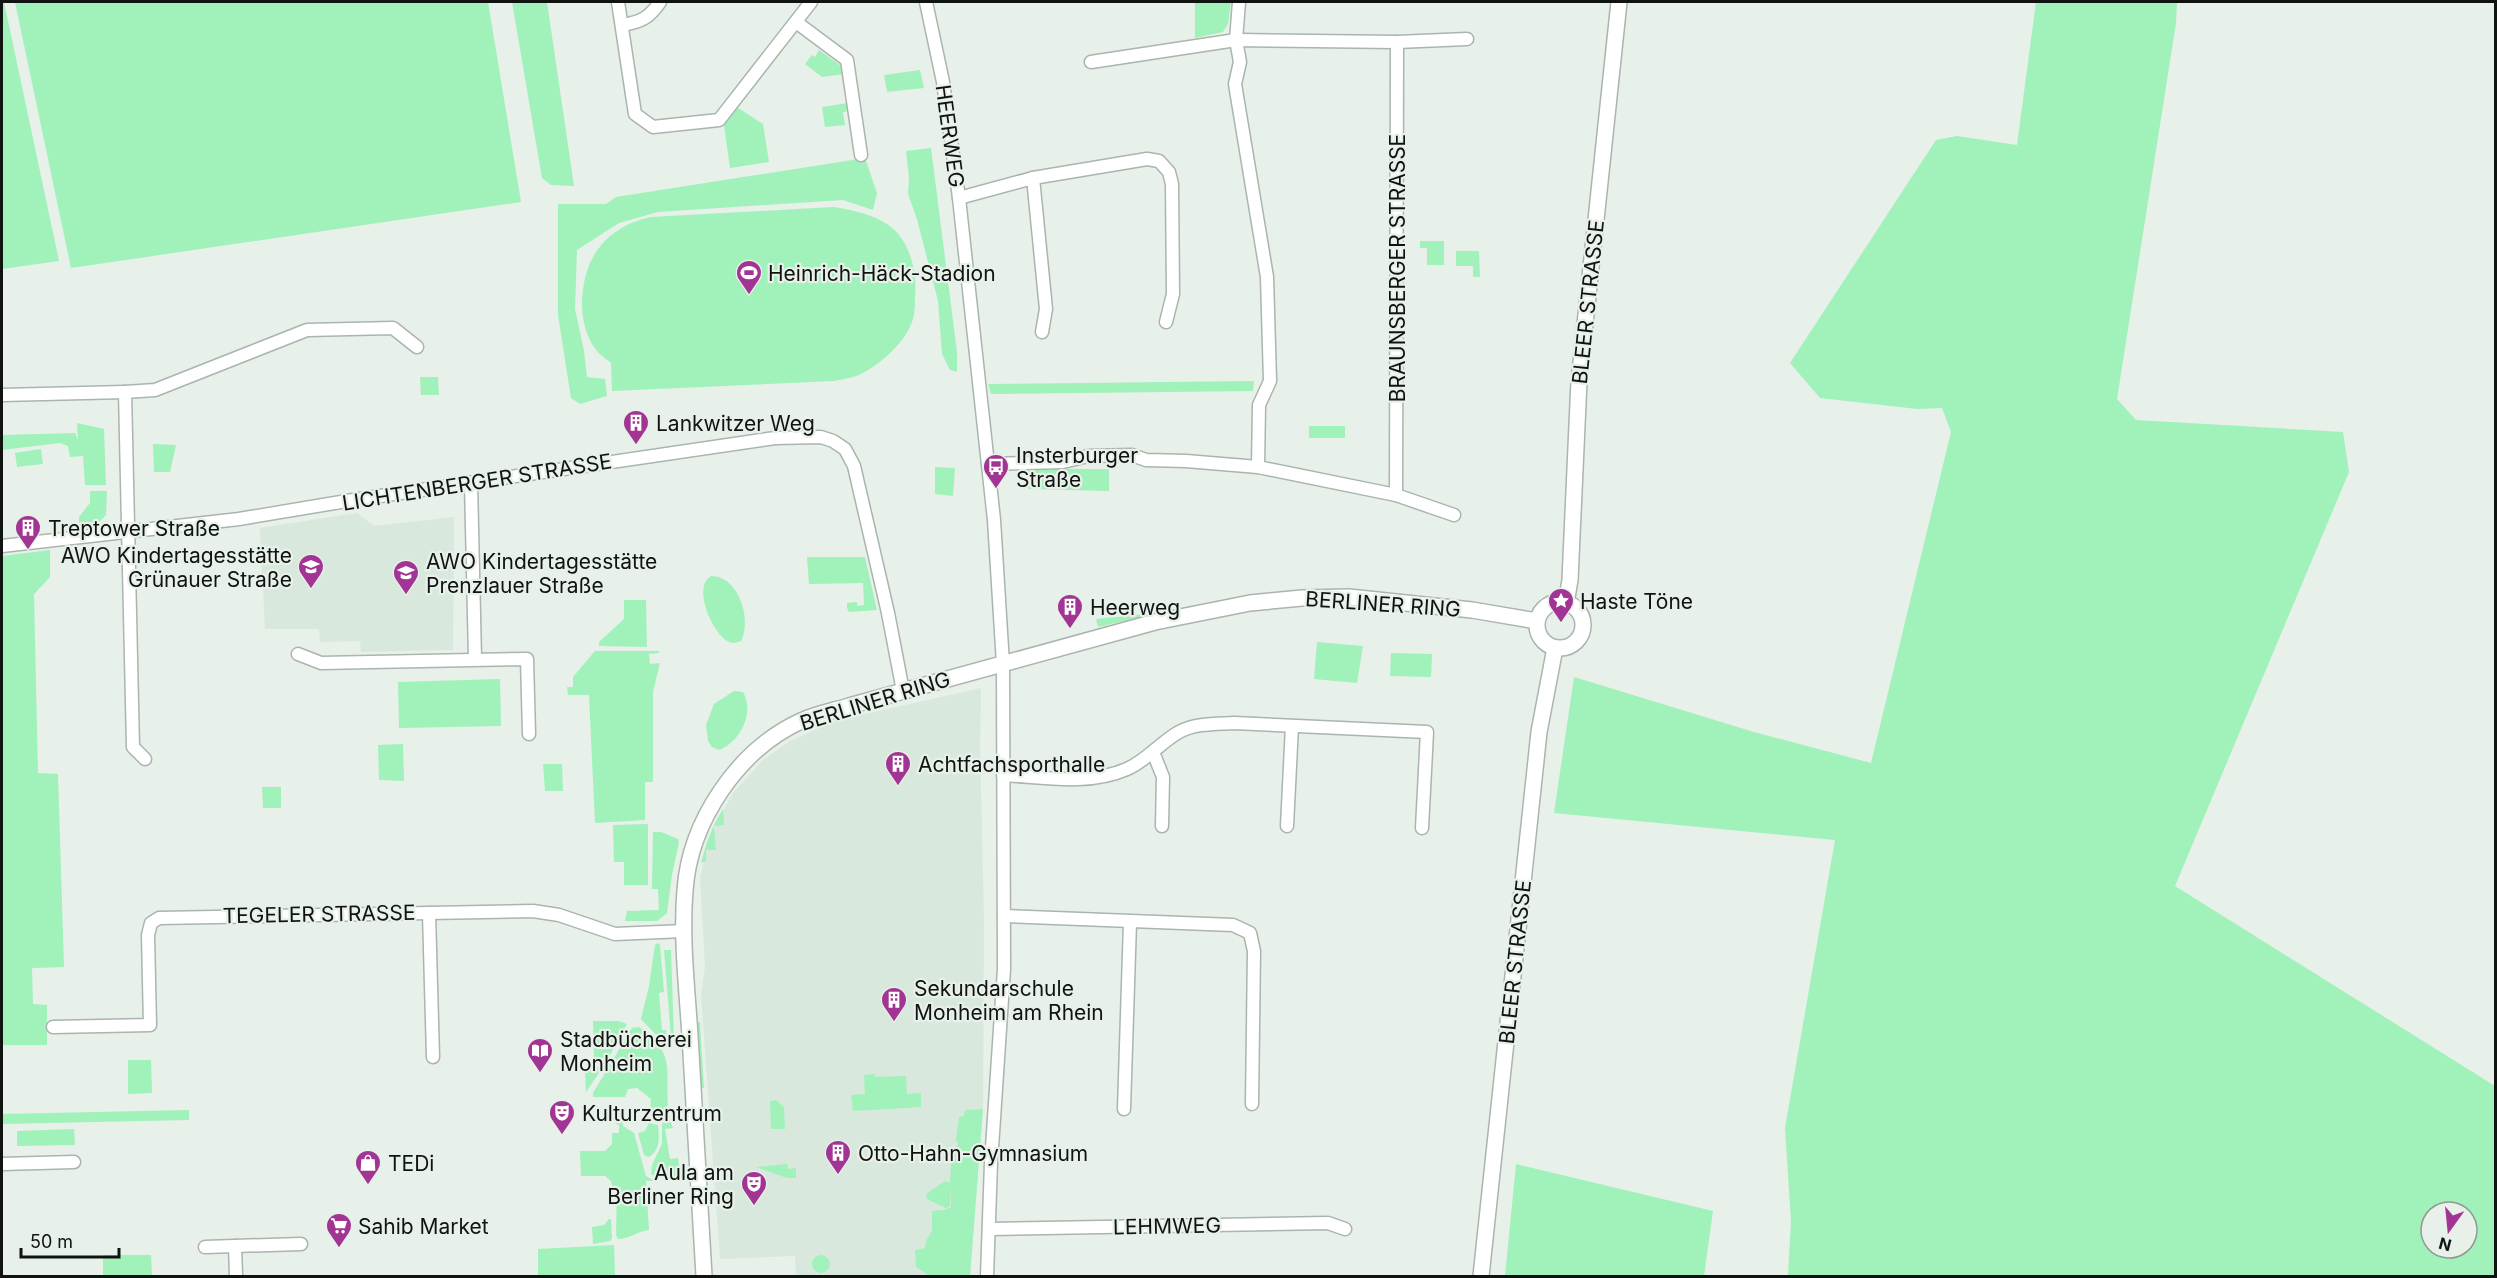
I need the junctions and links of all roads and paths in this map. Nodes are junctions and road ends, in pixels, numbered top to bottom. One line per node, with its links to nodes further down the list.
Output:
1 (618, 2): 8 (street)
2 (660, 2): 8 (street)
3 (811, 2): 7 (street)
4 (926, 2): 15 (street, HEERWEG)
5 (1239, 2): 10 (street)
6 (1619, 2): 28 (street, BLEER STRASSE)
7 (796, 22): 8 (street); 13 (street)
8 (622, 25)
9 (1467, 39): 11 (street)
10 (1236, 40): 11 (street); 12 (street); 22 (street)
11 (1397, 42): 24 (street, BRAUNSBERGER STRASSE)
12 (1091, 62)
13 (861, 155)
14 (1033, 178): 15 (street); 16 (street); 17 (street)
15 (959, 198): 21 (street, HEERWEG)
16 (1166, 322)
17 (1042, 332)
18 (417, 347): 19 (street)
19 (125, 392): 20 (street); 26 (street)
20 (2, 395)
21 (988, 464): 22 (street); 33 (street, HEERWEG)
22 (1258, 467): 24 (street)
23 (471, 483): 26 (street, LICHTENBERGER STRASSE); 32 (street); 34 (street, LICHTENBERGER STRASSE)
24 (1396, 495): 25 (street)
25 (1454, 514)
26 (127, 532): 27 (street, LICHTENBERGER STRASSE); 38 (street)
27 (2, 546)
28 (1566, 603): 29 (street); 30 (street)
29 (1537, 621): 30 (street); 33 (street, BERLINER RING)
30 (1555, 648): 61 (street, BLEER STRASSE)
31 (298, 654): 32 (street)
32 (476, 659): 36 (street)
33 (1003, 664): 34 (street, BERLINER RING); 39 (street, HEERWEG)
34 (903, 691): 46 (street, BERLINER RING)
35 (1292, 726): 37 (street); 41 (street); 42 (street)
36 (529, 734)
37 (1153, 752): 39 (street); 40 (street)
38 (145, 759)
39 (1003, 775): 44 (street, HEERWEG)
40 (1161, 826)
41 (1287, 826)
42 (1422, 828)
43 (429, 913): 46 (street, TEGELER STRASSE); 47 (street, TEGELER STRASSE); 48 (street)
44 (1004, 916): 45 (street); 53 (street, HEERWEG)
45 (1130, 922): 49 (street); 50 (street)
46 (684, 931): 59 (street, BERLINER RING)
47 (53, 1027)
48 (433, 1057)
49 (1252, 1104)
50 (1124, 1109)
51 (74, 1162): 52 (street)
52 (2, 1164)
53 (989, 1229): 54 (street, LEHMWEG); 60 (street, HEERWEG)
54 (1345, 1229)
55 (301, 1244): 57 (street)
56 (205, 1246): 57 (street)
57 (235, 1246): 58 (street)
58 (236, 1276)
59 (704, 1276)
60 (987, 1276)
61 (1481, 1276)

